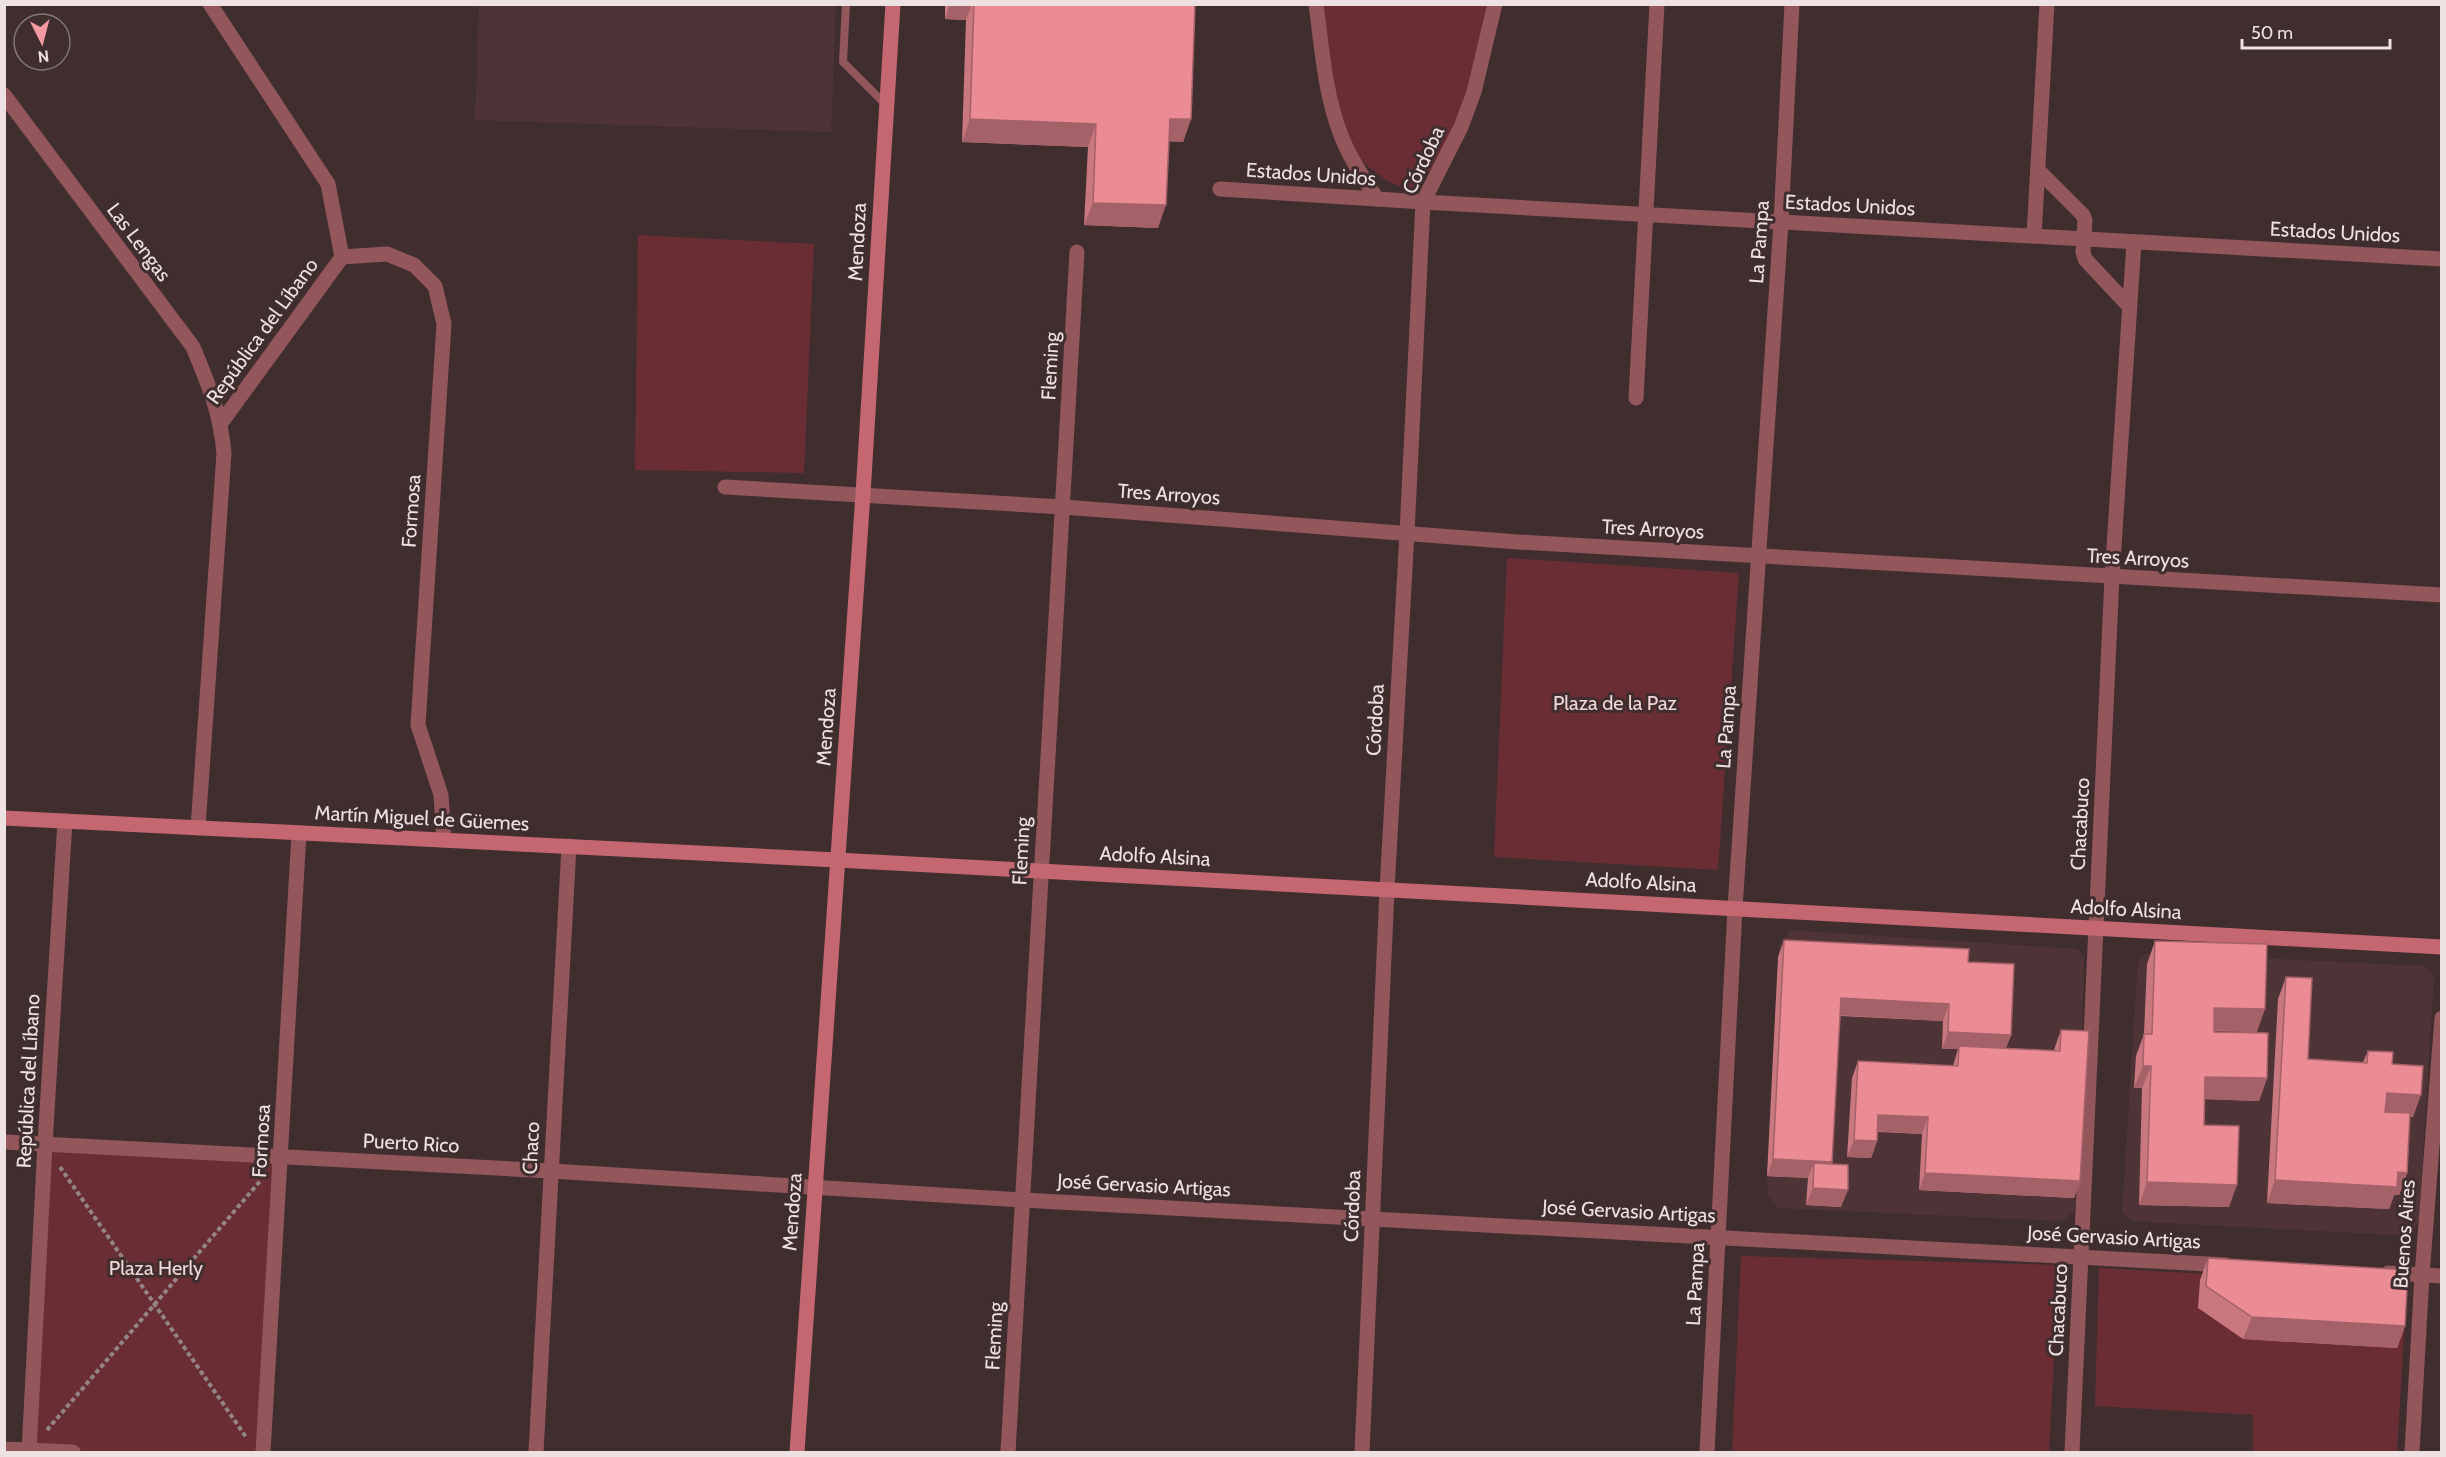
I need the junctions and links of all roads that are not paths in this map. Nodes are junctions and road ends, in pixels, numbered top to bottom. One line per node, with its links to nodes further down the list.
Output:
1 (210, 4): 22 (street, República del Líbano)
2 (846, 4): 10 (lane)
3 (893, 4): 10 (main road, Mendoza)
4 (1316, 4): 14 (street, Córdoba)
5 (1495, 4): 15 (street, Córdoba)
6 (1657, 4): 16 (street)
7 (1792, 4): 17 (street, La Pampa)
8 (2047, 4): 12 (street)
9 (4, 95): 11 (street, Las Lengas)
10 (886, 105): 28 (main road, Mendoza)
11 (12, 118): 26 (street, Las Lengas)
12 (2037, 170): 18 (street); 19 (street)
13 (1220, 189): 14 (street, Estados Unidos)
14 (1377, 199): 15 (street, Estados Unidos)
15 (1423, 202): 16 (street, Estados Unidos); 30 (street, Córdoba)
16 (1646, 214): 17 (street, Estados Unidos); 25 (street)
17 (1781, 222): 18 (street, Estados Unidos); 31 (street, La Pampa)
18 (2034, 236): 19 (street, Estados Unidos)
19 (2084, 239): 20 (street, Estados Unidos); 24 (street)
20 (2134, 242): 23 (street, Estados Unidos); 24 (street, Chacabuco)
21 (1077, 252): 29 (street, Fleming)
22 (342, 257): 26 (street, República del Líbano); 38 (street, Formosa)
23 (2442, 259)
24 (2130, 306): 32 (street, Chacabuco)
25 (1636, 398)
26 (221, 423): 36 (street, República del Líbano)
27 (725, 487): 28 (street, Tres Arroyos)
28 (863, 494): 29 (street, Tres Arroyos); 40 (main road, Mendoza)
29 (1063, 507): 30 (street, Tres Arroyos); 41 (street, Fleming)
30 (1407, 534): 31 (street, Tres Arroyos); 42 (street, Córdoba)
31 (1758, 556): 32 (street, Tres Arroyos); 43 (street, La Pampa)
32 (2112, 577): 33 (street, Tres Arroyos); 44 (street, Chacabuco)
33 (2442, 595)
34 (4, 818): 35 (main road, Martín Miguel de Güemes)
35 (65, 821): 36 (main road, Martín Miguel de Güemes); 48 (street, República del Líbano)
36 (198, 828): 37 (main road, Martín Miguel de Güemes)
37 (299, 833): 38 (main road, Martín Miguel de Güemes); 49 (street, Formosa)
38 (444, 840): 39 (main road, Martín Miguel de Güemes)
39 (569, 846): 40 (main road, Martín Miguel de Güemes); 50 (street, Chaco)
40 (837, 860): 41 (main road, Adolfo Alsina); 51 (main road, Mendoza)
41 (1041, 871): 42 (main road, Adolfo Alsina); 52 (street, Fleming)
42 (1387, 890): 43 (main road, Adolfo Alsina); 53 (street, Córdoba)
43 (1735, 908): 44 (main road, Adolfo Alsina); 54 (street, La Pampa)
44 (2096, 928): 45 (main road, Adolfo Alsina); 55 (street, Chacabuco)
45 (2442, 947)
46 (2442, 1018): 58 (street, Buenos Aires)
47 (4, 1142): 48 (street, Puerto Rico)
48 (45, 1144): 49 (street, Puerto Rico); 61 (street, República del Líbano)
49 (281, 1157): 50 (street, Puerto Rico); 63 (street, Formosa)
50 (551, 1171): 51 (street, Puerto Rico); 64 (street, Chaco)
51 (815, 1186): 52 (street, José Gervasio Artigas); 65 (main road, Mendoza)
52 (1022, 1200): 53 (street, José Gervasio Artigas); 66 (street, Fleming)
53 (1372, 1218): 54 (street, José Gervasio Artigas); 67 (street, Córdoba)
54 (1718, 1237): 55 (street, José Gervasio Artigas); 68 (street, La Pampa)
55 (2081, 1257): 56 (street, José Gervasio Artigas); 69 (street, Chacabuco)
56 (2246, 1266)
57 (2375, 1273): 58 (street)
58 (2422, 1275): 59 (street); 70 (street, Buenos Aires)
59 (2442, 1276)
60 (4, 1449): 61 (street)
61 (29, 1451): 62 (street)
62 (73, 1452)
63 (264, 1452)
64 (536, 1452)
65 (797, 1452)
66 (1008, 1452)
67 (1362, 1452)
68 (1707, 1452)
69 (2072, 1452)
70 (2412, 1452)

